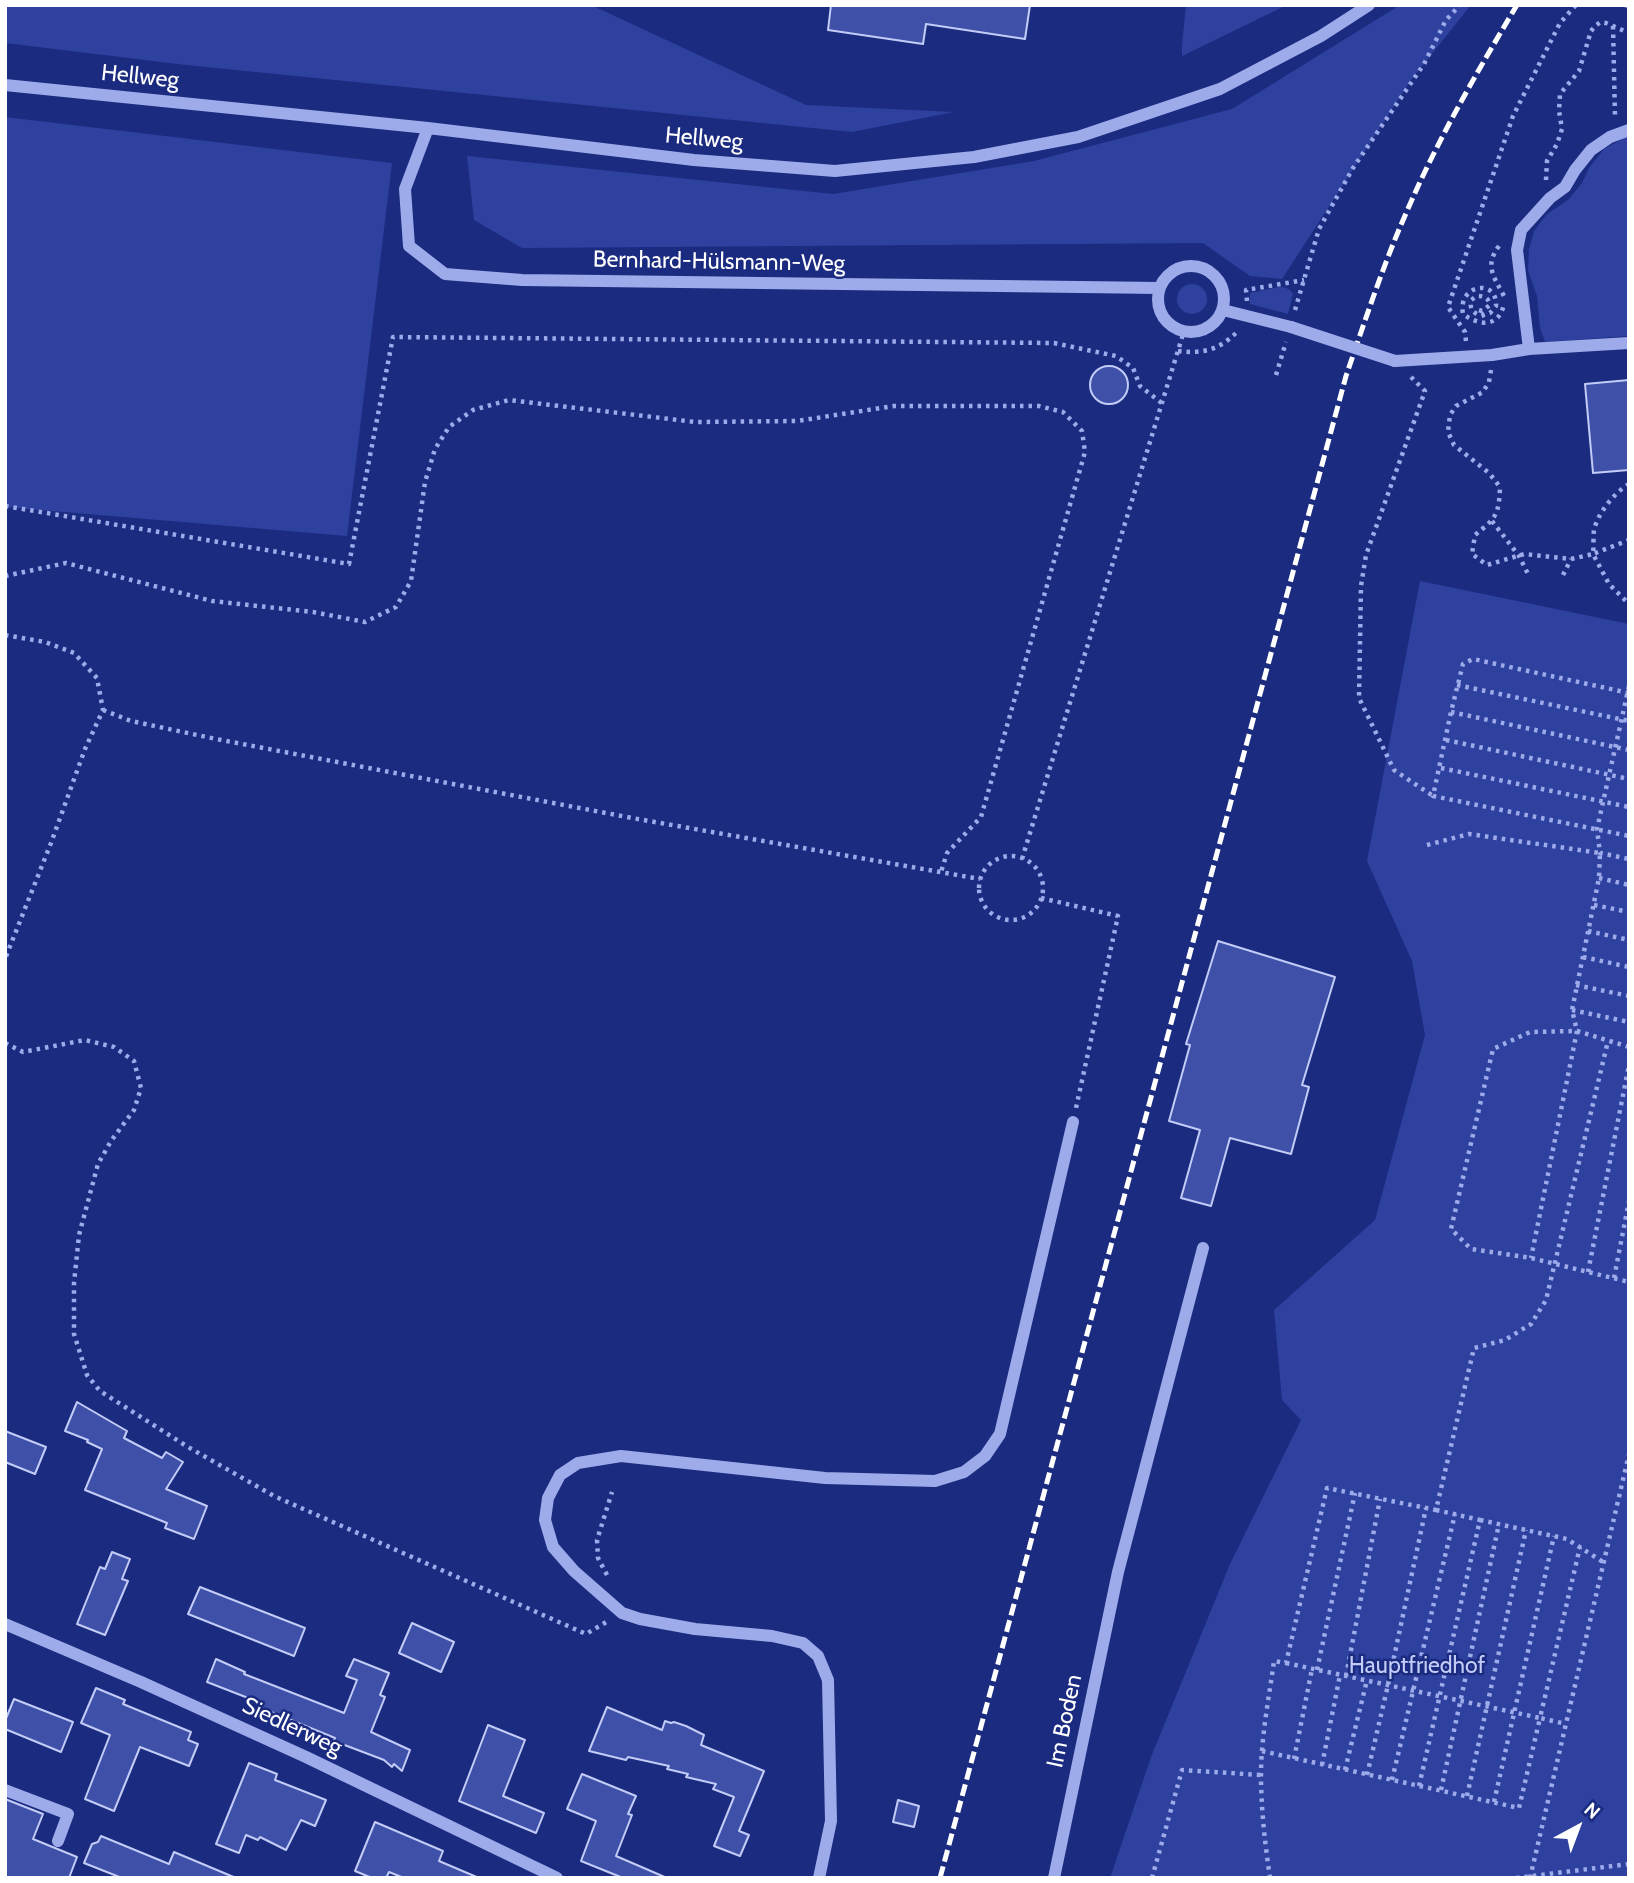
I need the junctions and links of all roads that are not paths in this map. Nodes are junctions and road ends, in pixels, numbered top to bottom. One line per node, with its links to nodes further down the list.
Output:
1 (1369, 5): 3 (street, Hellweg)
2 (5, 85): 3 (street, Hellweg)
3 (428, 128): 5 (street, Bernhard-Hülsmann-Weg)
4 (1629, 130): 8 (street)
5 (1159, 288): 6 (street); 6 (street)
6 (1223, 310): 8 (street, bridge)
7 (1629, 343): 8 (street)
8 (1529, 349)
9 (1073, 1122): 15 (street)
10 (1203, 1248): 16 (street, Im Boden)
11 (5, 1624): 14 (street, Siedlerweg)
12 (5, 1790): 13 (street)
13 (58, 1841)
14 (557, 1878)
15 (819, 1878)
16 (1054, 1878)

